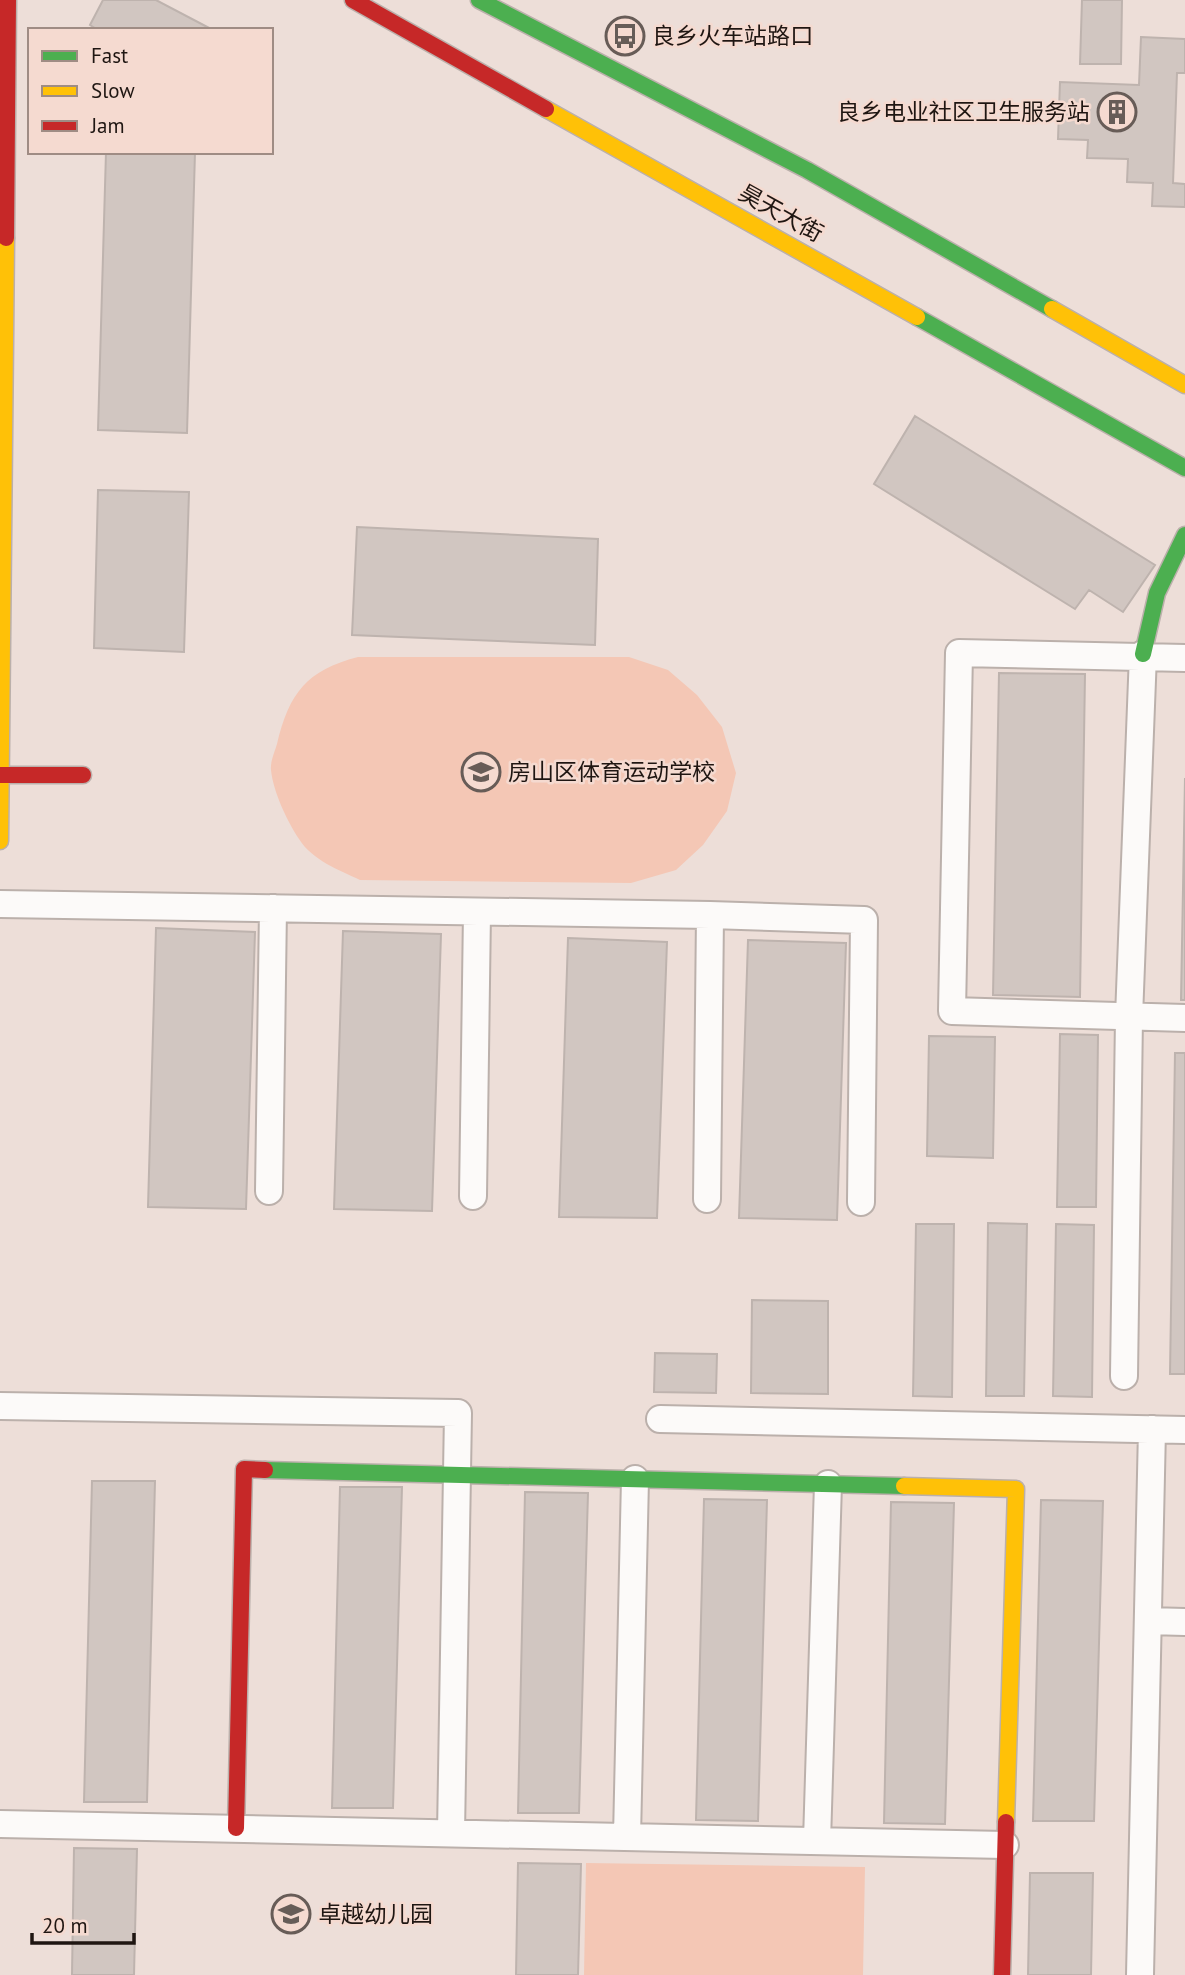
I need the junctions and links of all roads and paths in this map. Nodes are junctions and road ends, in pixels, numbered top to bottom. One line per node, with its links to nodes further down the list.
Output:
1 (8, 0): 6 (street)
2 (353, 0): 5 (street, 昊天大街)
3 (479, 0): 4 (street)
4 (1182, 376)
5 (1185, 468)
6 (2, 515): 10 (street)
7 (1185, 536): 8 (street)
8 (1143, 654): 9 (street); 18 (street); 18 (street)
9 (1185, 658)
10 (1, 697): 11 (street)
11 (1, 775): 12 (street); 13 (street)
12 (83, 775)
13 (0, 841)
14 (0, 904): 15 (street)
15 (273, 908): 16 (street); 20 (street)
16 (477, 912): 17 (street); 21 (street)
17 (710, 915): 22 (street); 23 (street)
18 (1129, 1017): 19 (street); 24 (street)
19 (1185, 1018)
20 (270, 1191)
21 (473, 1196)
22 (707, 1199)
23 (861, 1202)
24 (1124, 1376)
25 (0, 1406): 35 (street)
26 (660, 1419): 27 (street)
27 (1152, 1429): 28 (street); 31 (street)
28 (1185, 1430)
29 (635, 1479): 30 (street); 34 (street); 36 (street)
30 (828, 1484): 37 (street); 38 (street)
31 (1148, 1621): 32 (street); 40 (street)
32 (1185, 1622)
33 (0, 1824): 34 (street)
34 (236, 1828): 35 (street)
35 (450, 1833): 36 (street)
36 (627, 1837): 37 (street)
37 (817, 1841): 38 (street)
38 (1005, 1845): 39 (street)
39 (1002, 1975)
40 (1140, 1975)

